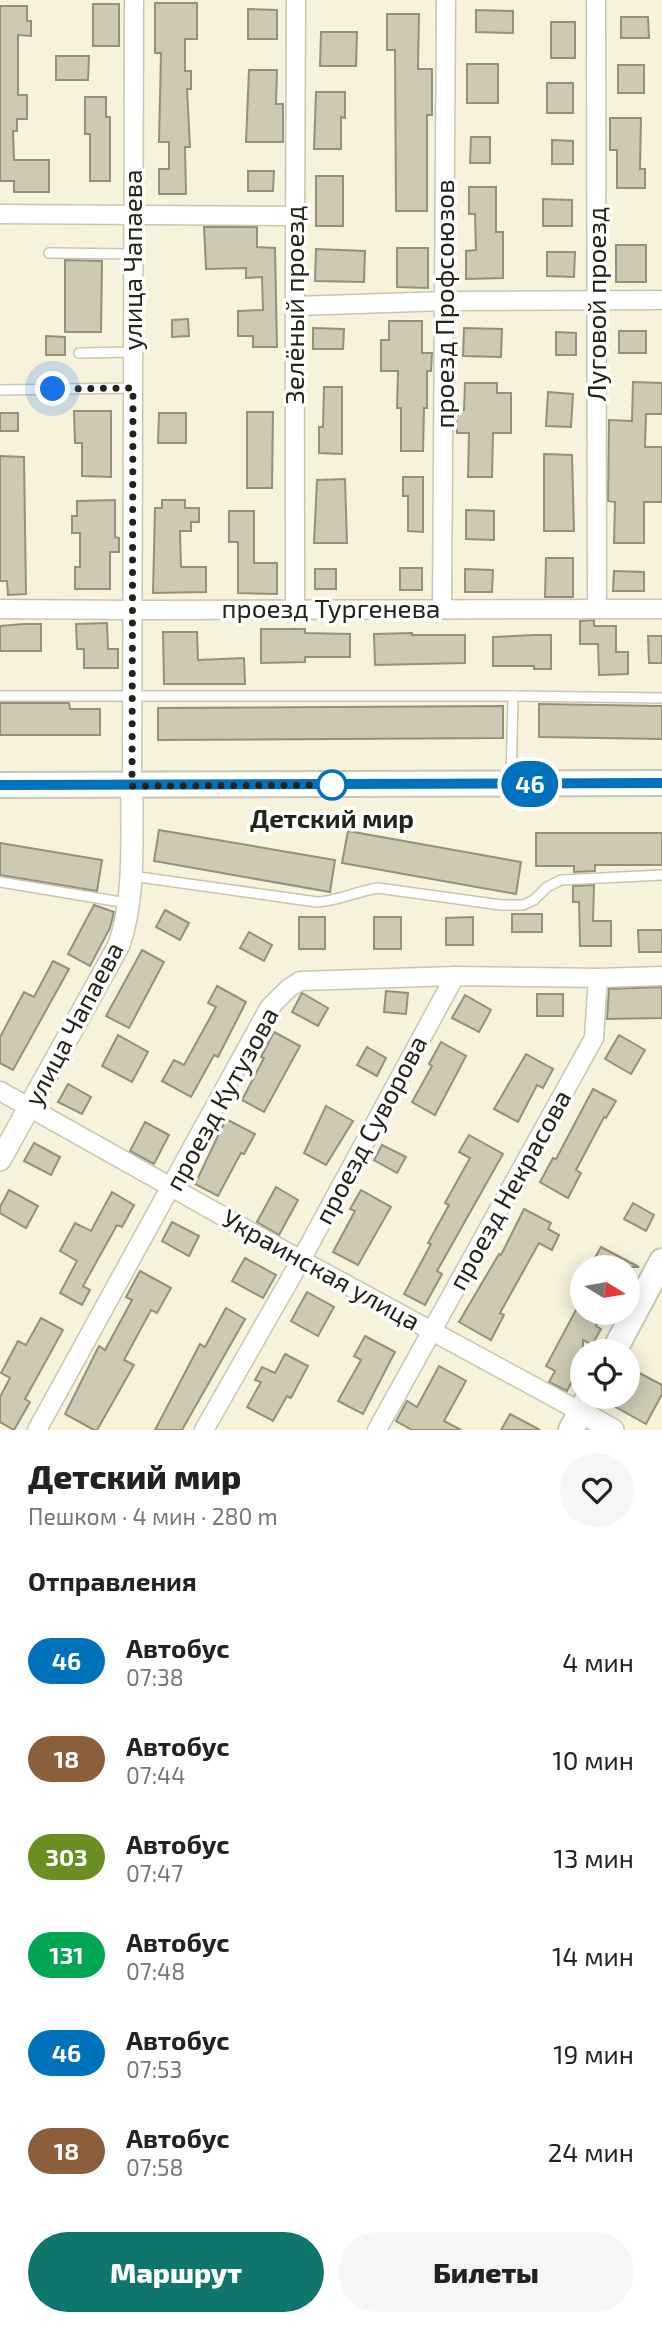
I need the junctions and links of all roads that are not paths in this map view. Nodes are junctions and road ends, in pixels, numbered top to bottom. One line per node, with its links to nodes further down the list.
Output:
1 (134, 0): 6 (street, улица Чапаева)
2 (296, 0): 7 (street, Зелёный проезд)
3 (446, 0): 12 (street, проезд Профсоюзов)
4 (596, 0): 10 (street, Луговой проезд)
5 (0, 214): 6 (street)
6 (133, 215): 7 (street); 9 (street, улица Чапаева)
7 (293, 216): 13 (street, Зелёный проезд)
8 (49, 253): 9 (lane)
9 (133, 254): 14 (street, улица Чапаева)
10 (597, 300): 11 (street); 12 (street); 21 (street, Луговой проезд)
11 (662, 300)
12 (446, 301): 13 (street); 19 (street, проезд Профсоюзов)
13 (296, 306): 20 (street, Зелёный проезд)
14 (133, 352): 15 (lane); 16 (street, улица Чапаева)
15 (79, 353)
16 (133, 388): 17 (lane); 23 (street, улица Чапаева)
17 (0, 390)
18 (0, 608): 23 (street, проезд Тургенева)
19 (442, 608): 20 (street, проезд Тургенева); 21 (street, проезд Тургенева)
20 (295, 609): 23 (street, проезд Тургенева)
21 (597, 609): 22 (street, проезд Тургенева)
22 (662, 609)
23 (133, 611): 24 (street, улица Чапаева)
24 (132, 695): 25 (lane); 26 (lane); 31 (street, улица Чапаева)
25 (0, 696)
26 (513, 696): 27 (lane); 29 (lane)
27 (662, 698)
28 (662, 783): 29 (main road)
29 (511, 784): 31 (main road)
30 (0, 785): 31 (main road)
31 (132, 786): 33 (street, улица Чапаева)
32 (662, 875): 33 (lane)
33 (130, 876): 35 (street, улица Чапаева)
34 (0, 882): 35 (lane)
35 (129, 903): 40 (street, улица Чапаева)
36 (455, 976): 38 (street, проезд Кутузова); 42 (street, проезд Кутузова); 43 (street, проезд Суворова)
37 (662, 976): 38 (street, проезд Кутузова)
38 (598, 978): 45 (street, проезд Некрасова)
39 (0, 1091): 40 (street, Украинская улица)
40 (29, 1108): 41 (street, улица Чапаева); 42 (street, Украинская улица)
41 (0, 1160)
42 (171, 1188): 43 (street, Украинская улица); 48 (street, проезд Кутузова)
43 (301, 1260): 45 (street, Украинская улица); 49 (street, проезд Суворова)
44 (662, 1261): 46 (main road)
45 (432, 1330): 47 (street, Украинская улица); 50 (street, проезд Некрасова)
46 (620, 1339)
47 (580, 1413): 51 (street, Украинская улица)
48 (37, 1430)
49 (204, 1430)
50 (377, 1430)
51 (613, 1430)

